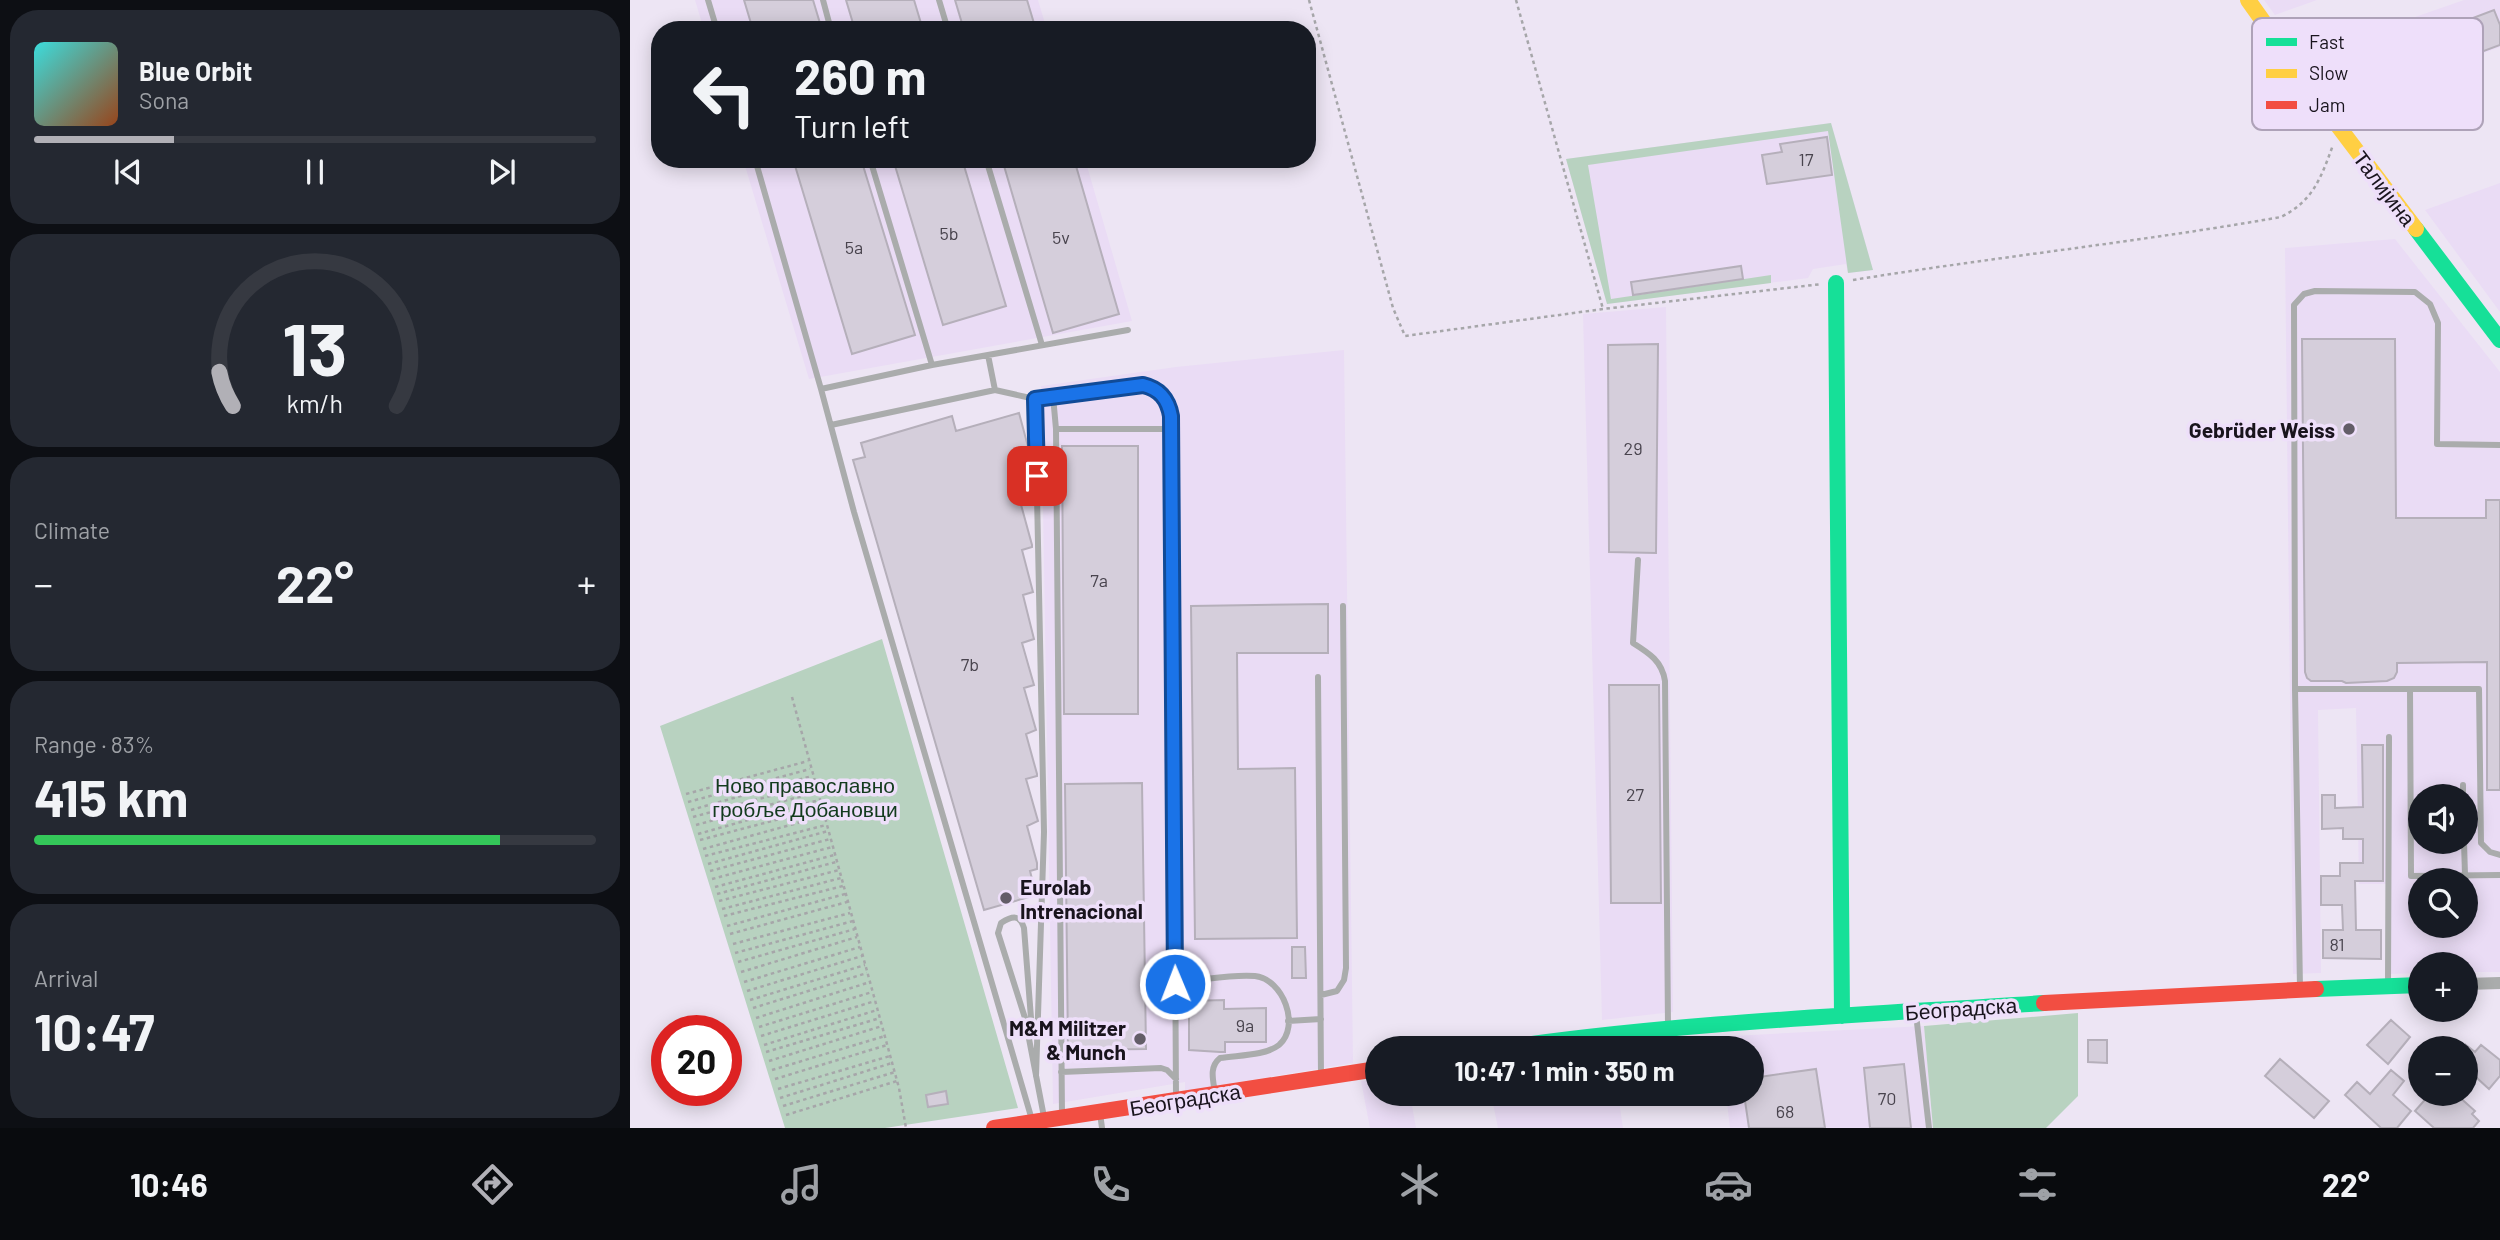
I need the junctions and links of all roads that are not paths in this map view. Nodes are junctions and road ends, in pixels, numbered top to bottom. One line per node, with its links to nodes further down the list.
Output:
1 (708, 0): 6 (lane)
2 (822, 0): 7 (lane)
3 (939, 0): 8 (lane)
4 (2248, 0): 5 (street, Талијина)
5 (2261, 18)
6 (714, 21)
7 (828, 21)
8 (945, 21)
9 (2342, 130): 15 (street, Талијина)
10 (758, 168): 19 (lane)
11 (873, 168): 18 (lane)
12 (989, 168): 16 (lane)
13 (1836, 283): 45 (street)
14 (1128, 330): 16 (lane)
15 (2500, 340)
16 (1042, 345): 17 (lane)
17 (988, 355): 18 (lane); 20 (lane)
18 (932, 365): 19 (lane)
19 (821, 389): 23 (lane)
20 (995, 390): 22 (lane); 23 (lane)
21 (1053, 396): 22 (lane); 24 (lane); 25 (lane)
22 (1035, 399): 53 (lane)
23 (831, 425): 60 (lane)
24 (1056, 429): 25 (lane); 52 (lane)
25 (1172, 429): 55 (lane)
26 (2500, 445): 30 (lane)
27 (1638, 559): 48 (lane)
28 (1343, 607): 43 (lane)
29 (1318, 677): 43 (lane)
30 (2295, 689): 31 (lane); 42 (lane)
31 (2410, 689): 33 (lane); 34 (lane)
32 (2389, 737): 41 (lane)
33 (2500, 855)
34 (2411, 868)
35 (2478, 876): 36 (lane)
36 (2500, 876)
37 (1189, 981): 47 (lane)
38 (2500, 983): 39 (street)
39 (2478, 984)
40 (2408, 985): 41 (street, Београдска)
41 (2389, 986): 42 (street, Београдска)
42 (2300, 990): 44 (street, Београдска)
43 (1321, 995): 46 (lane)
44 (1915, 1012): 45 (street, Београдска); 62 (lane)
45 (1842, 1016): 48 (street, Београдска)
46 (1321, 1019): 47 (lane); 54 (lane)
47 (1288, 1021): 56 (lane)
48 (1668, 1028): 50 (street, Београдска)
49 (1027, 1029): 49 (lane); 53 (lane)
50 (1576, 1036)
51 (1365, 1071): 54 (street, Београдска)
52 (1061, 1072): 55 (lane); 58 (lane)
53 (1037, 1076): 60 (lane)
54 (1321, 1078): 56 (street, Београдска)
55 (1176, 1079): 57 (lane)
56 (1215, 1095): 57 (street, Београдска)
57 (1176, 1101): 59 (street, Београдска)
58 (1062, 1117): 59 (street, Београдска); 60 (street, Београдска)
59 (1101, 1120)
60 (1039, 1121): 61 (street, Београдска)
61 (994, 1128)
62 (1929, 1128)

